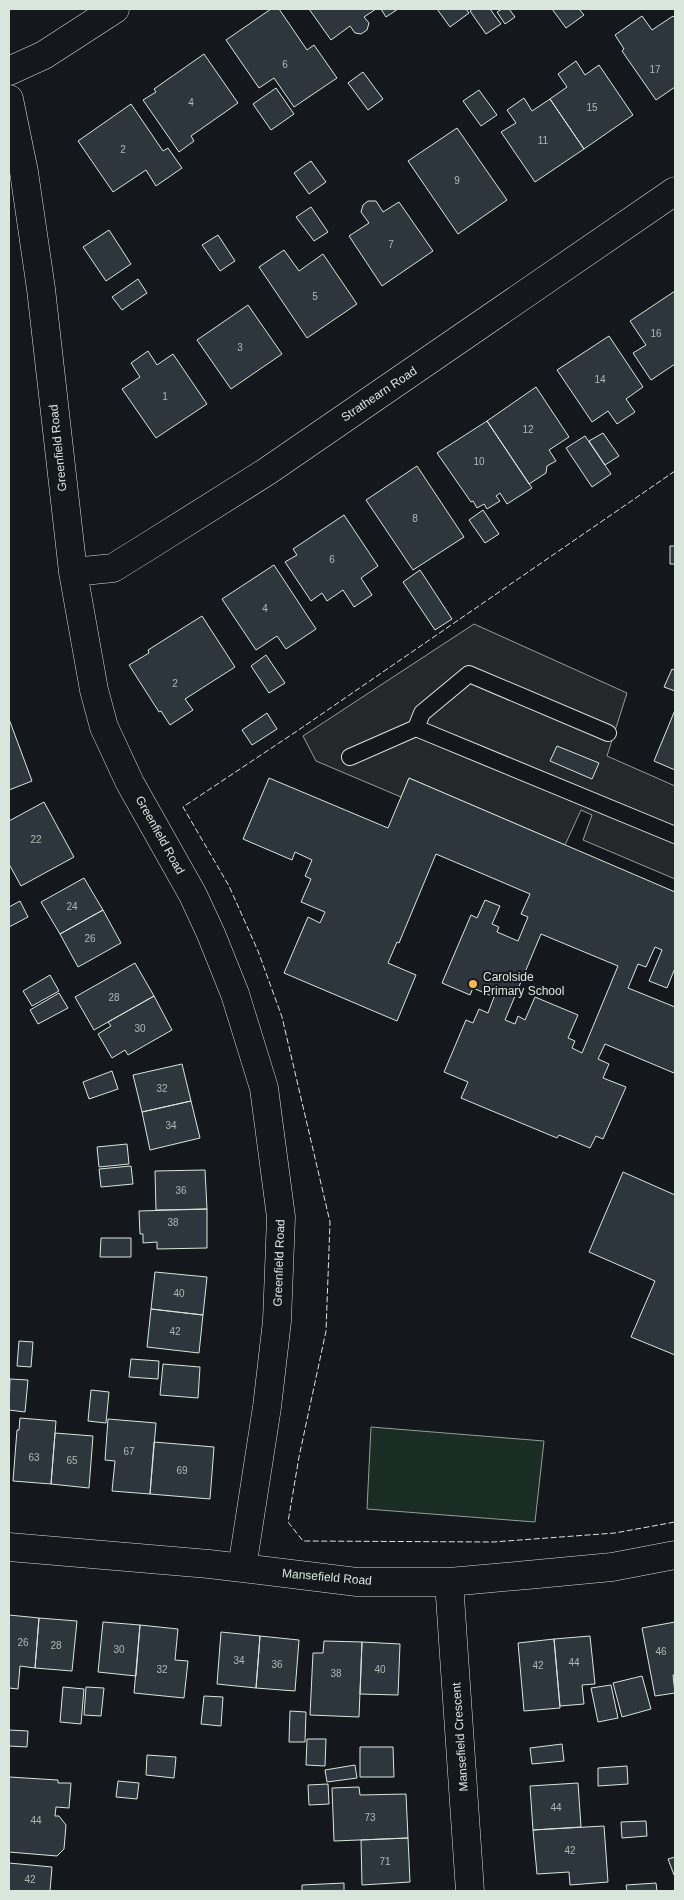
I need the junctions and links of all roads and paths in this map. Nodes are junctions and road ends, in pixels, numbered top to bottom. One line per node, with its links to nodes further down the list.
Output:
1 (115, 9): 2 (street)
2 (9, 70)
3 (9, 99): 5 (street, Greenfield Road)
4 (675, 191): 5 (street, Strathearn Road)
5 (73, 572): 12 (street, Greenfield Road)
6 (416, 728): 7 (lane); 8 (lane); 9 (lane)
7 (608, 734)
8 (350, 757)
9 (675, 835)
10 (9, 1547): 12 (street, Mansefield Road)
11 (675, 1555): 13 (street, Mansefield Road)
12 (242, 1568): 13 (street, Mansefield Road)
13 (449, 1582): 14 (street, Mansefield Crescent)
14 (470, 1891)

